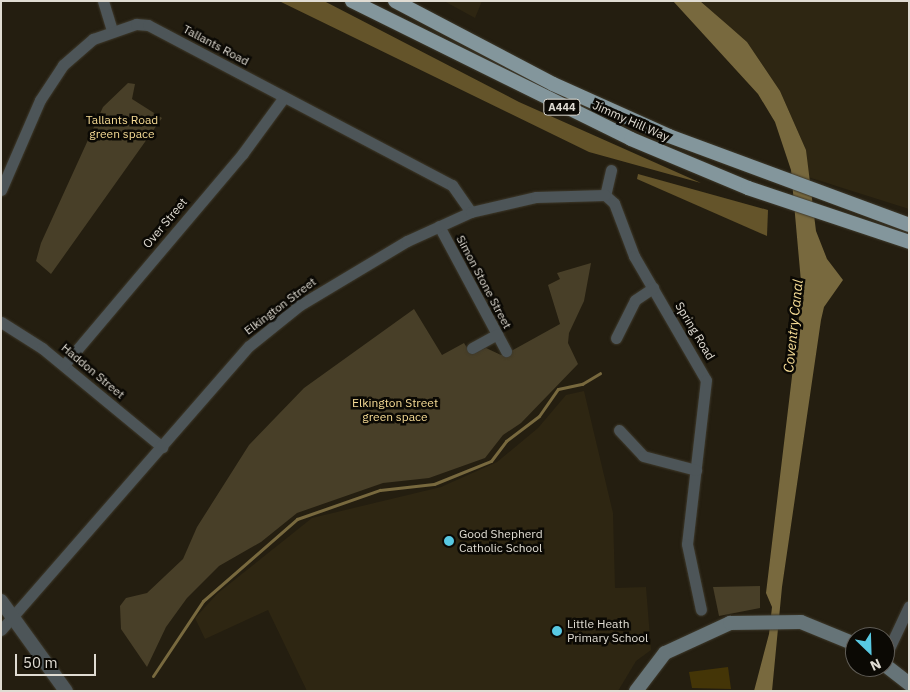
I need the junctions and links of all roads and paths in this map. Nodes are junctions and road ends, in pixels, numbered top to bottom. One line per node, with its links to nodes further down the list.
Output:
1 (103, 1): 4 (street)
2 (352, 1): 12 (highway, Jimmy Hill Way / A444)
3 (395, 1): 10 (highway, Jimmy Hill Way / A444)
4 (112, 30): 5 (street, Tallants Road); 7 (street, Tallants Road)
5 (284, 97): 9 (street, Tallants Road); 19 (street, Over Street)
6 (611, 170): 8 (street)
7 (1, 190)
8 (606, 195): 9 (street, Elkington Street); 13 (street, Spring Road)
9 (471, 212): 11 (street, Elkington Street)
10 (909, 225)
11 (439, 226): 15 (street, Simon Stone Street); 21 (street, Elkington Street)
12 (909, 242)
13 (653, 288): 16 (street); 22 (street, Spring Road)
14 (1, 322): 19 (street, Haddon Street)
15 (497, 334): 17 (street); 18 (street, Simon Stone Street)
16 (616, 338)
17 (472, 348)
18 (506, 351)
19 (64, 365): 21 (street, Haddon Street)
20 (619, 430): 22 (street)
21 (162, 447): 26 (street, Elkington Street)
22 (696, 470): 25 (street, Spring Road)
23 (1, 601): 26 (street)
24 (909, 606): 28 (street)
25 (700, 610)
26 (13, 616): 27 (street, Elkington Street); 32 (street)
27 (1, 630)
28 (895, 636)
29 (845, 639): 33 (main road)
30 (895, 673): 31 (main road)
31 (909, 684)
32 (66, 691)
33 (636, 691)

